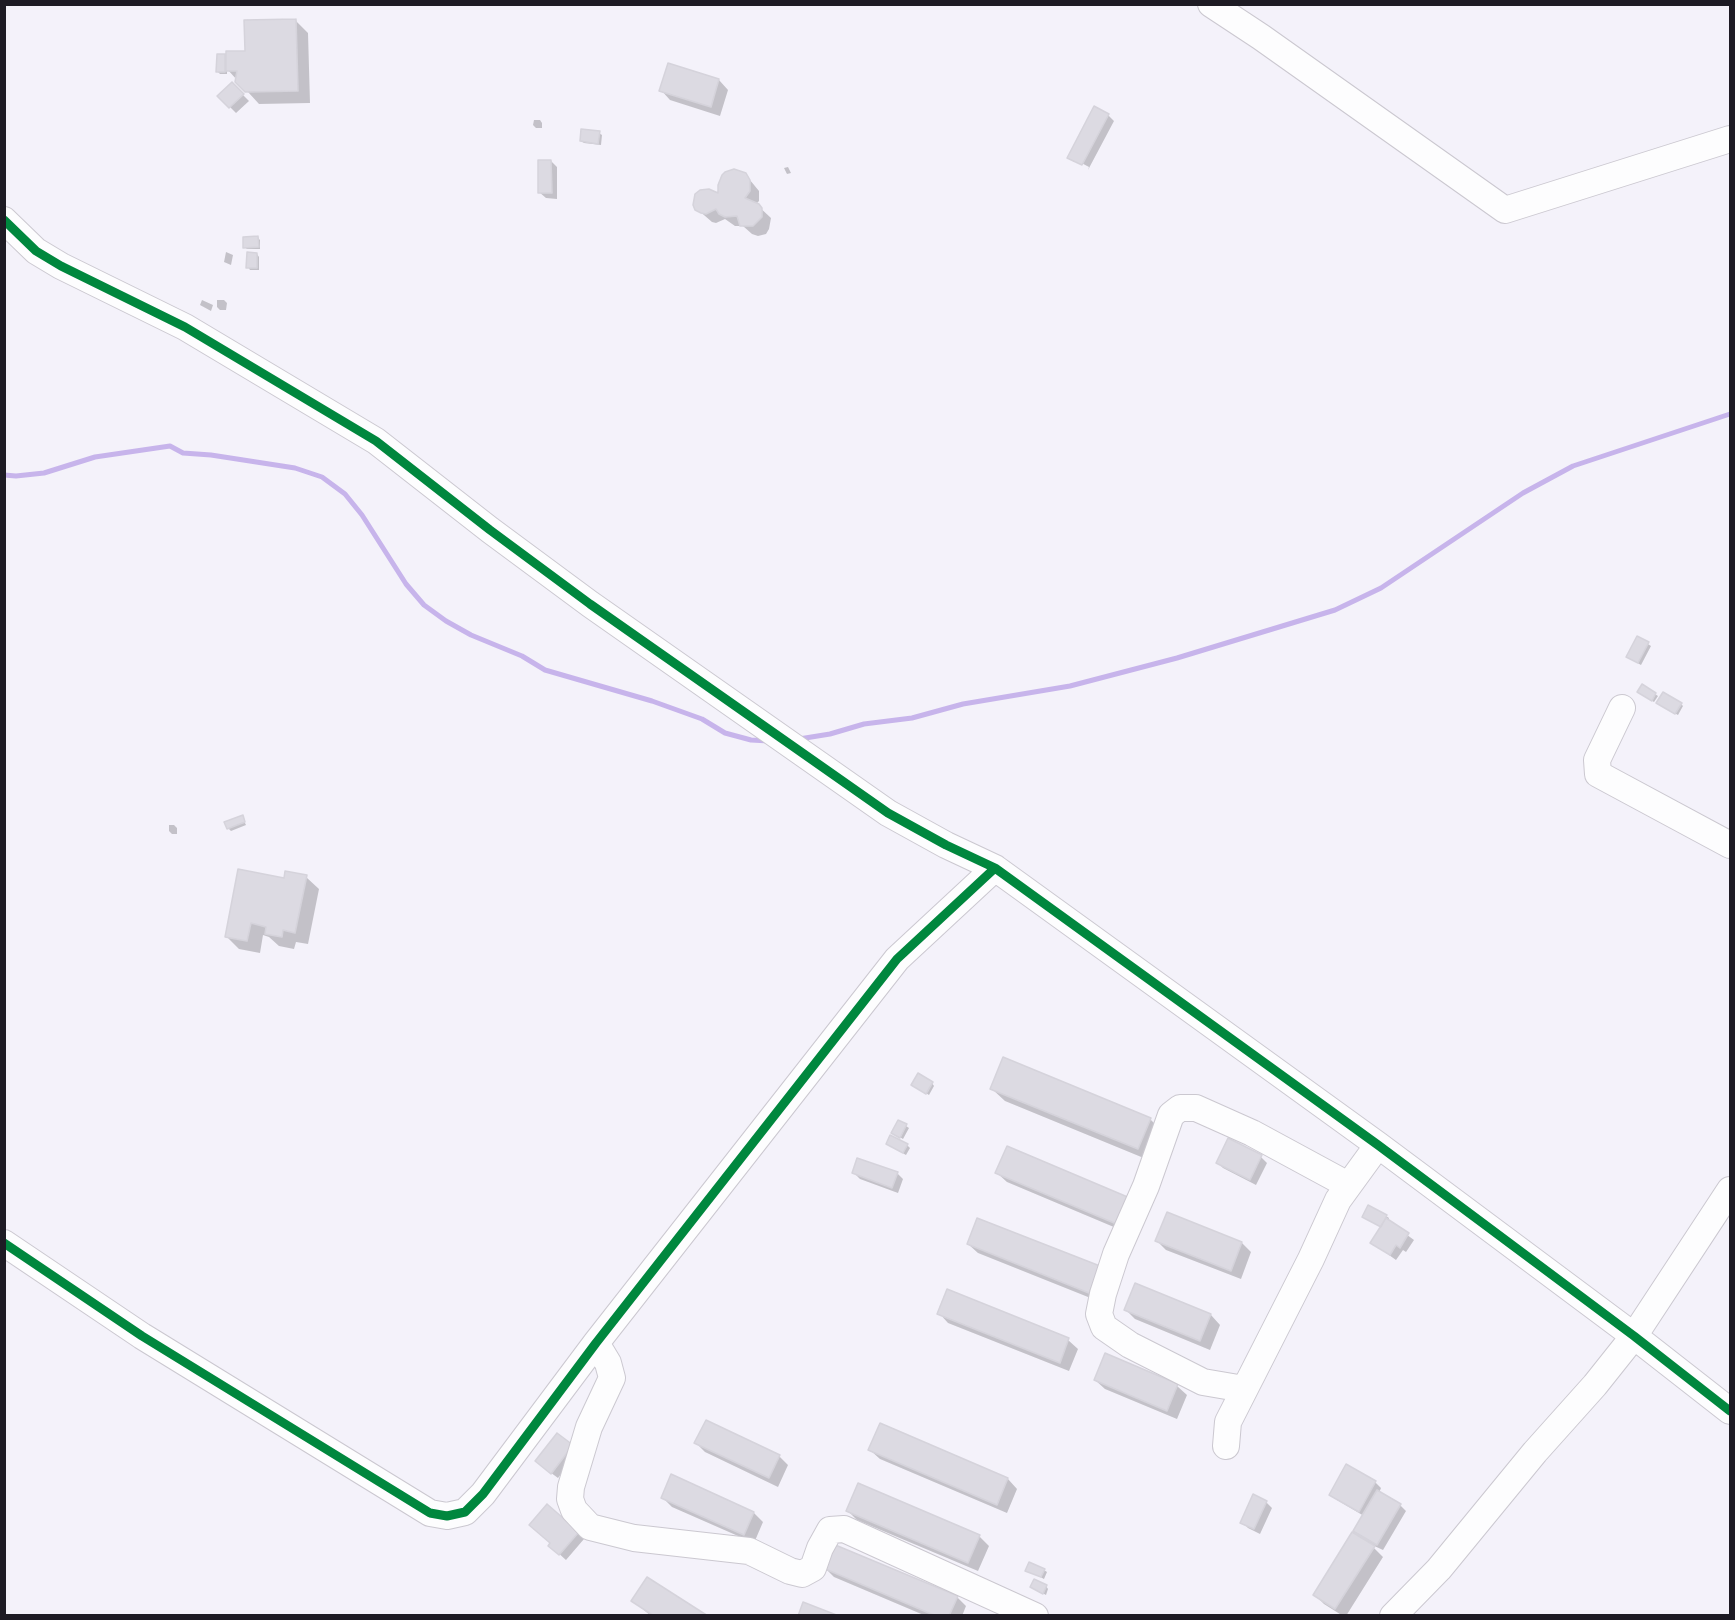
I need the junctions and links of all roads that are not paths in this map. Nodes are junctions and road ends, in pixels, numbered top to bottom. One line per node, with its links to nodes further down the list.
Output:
1 (1211, 4): 2 (street)
2 (1731, 139)
3 (4, 220): 6 (street)
4 (1622, 708): 5 (street)
5 (1731, 845)
6 (996, 868): 7 (street); 12 (street)
7 (1378, 1145): 8 (street); 11 (street)
8 (1348, 1185): 13 (street); 13 (street)
9 (1731, 1190): 11 (street)
10 (4, 1243): 12 (street)
11 (1635, 1336): 14 (street); 17 (street)
12 (596, 1342): 16 (street)
13 (1245, 1389): 15 (street)
14 (1731, 1412)
15 (1226, 1446)
16 (1035, 1616)
17 (1393, 1616)

